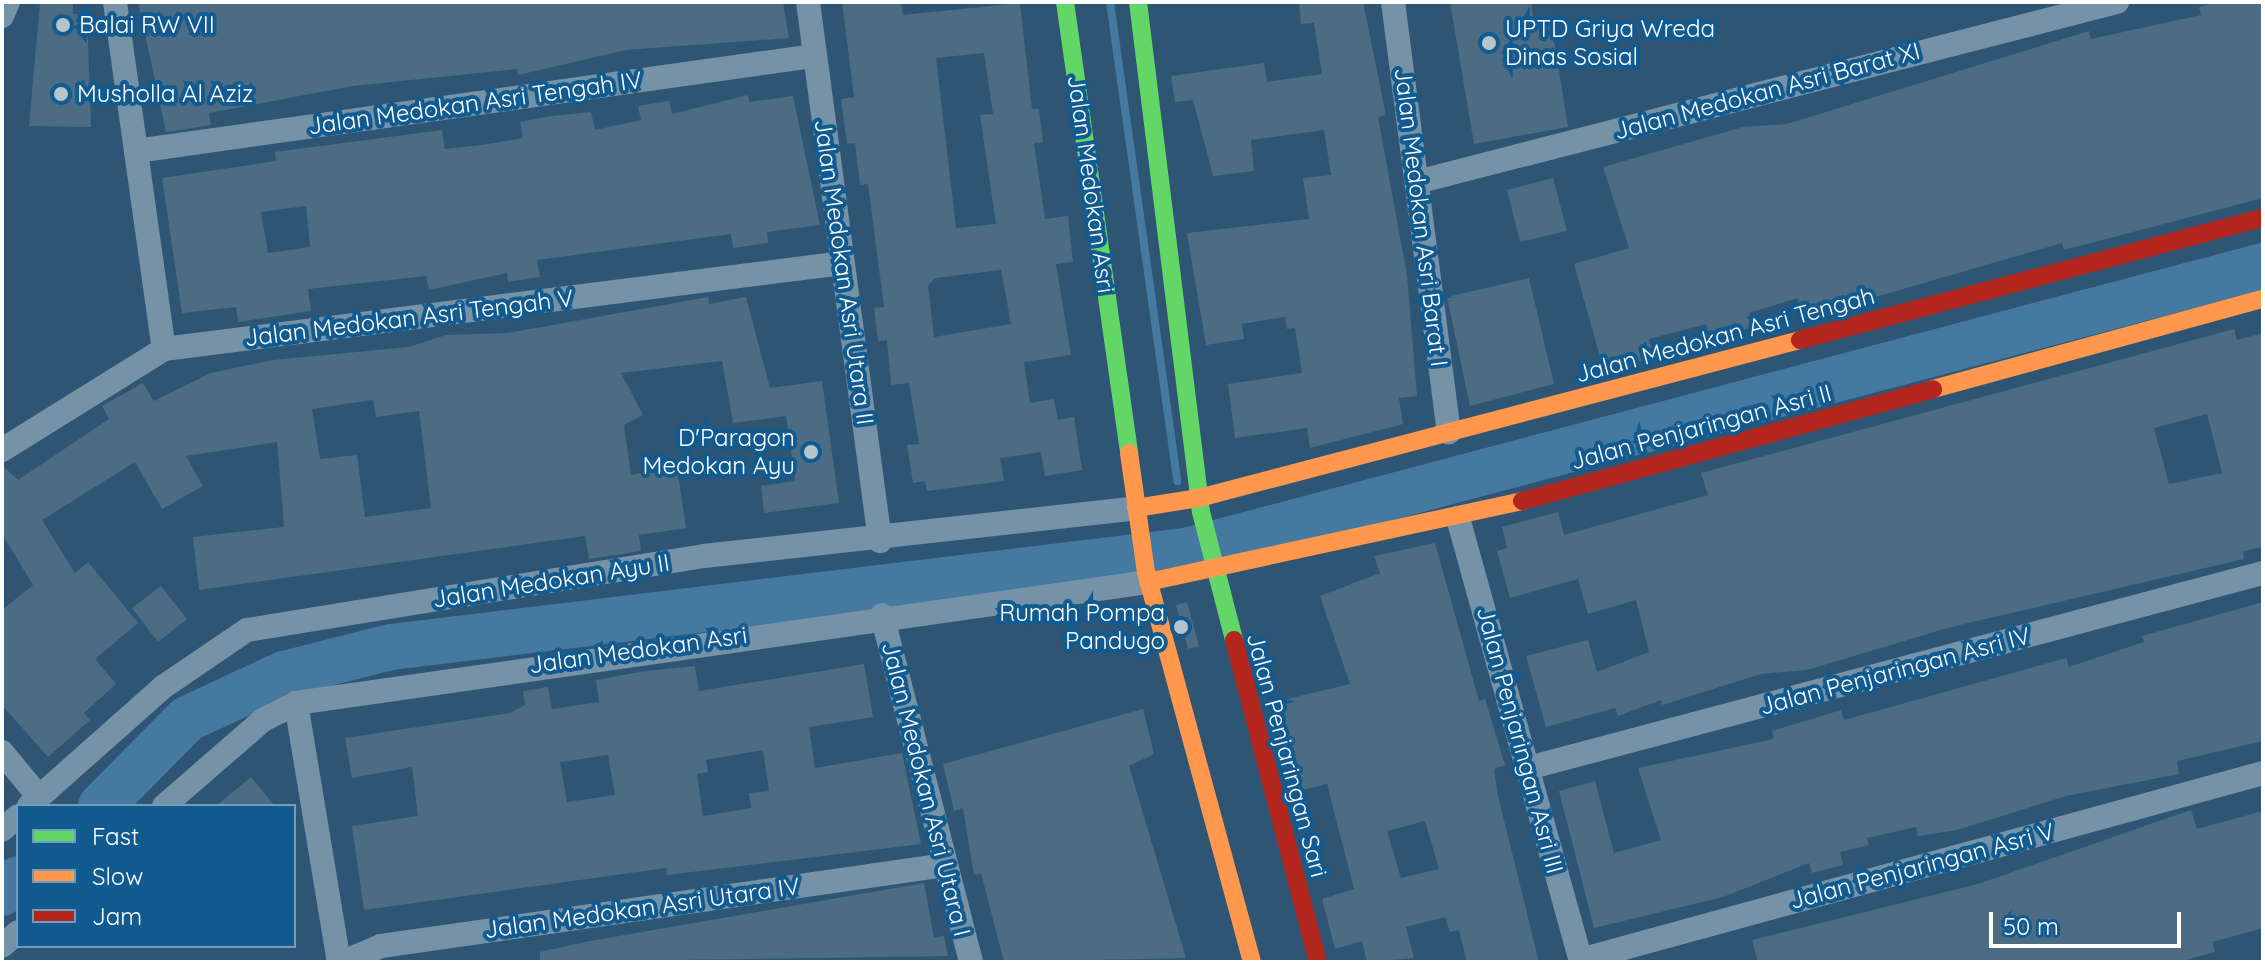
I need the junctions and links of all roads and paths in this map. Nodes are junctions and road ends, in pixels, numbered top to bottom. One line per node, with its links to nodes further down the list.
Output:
1 (8, 2): 8 (street)
2 (115, 2): 10 (street)
3 (808, 2): 9 (street, Jalan Medokan Asri Utara II)
4 (1065, 2): 19 (street, Jalan Medokan Asri)
5 (1138, 2): 18 (street)
6 (1393, 2): 11 (street, Jalan Medokan Asri Barat I)
7 (2117, 2): 11 (street, Jalan Medokan Asri Barat XI)
8 (2, 16)
9 (814, 56): 10 (street, Jalan Medokan Asri Tengah IV); 13 (street, Jalan Medokan Asri Utara II)
10 (136, 151): 15 (street)
11 (1417, 182): 16 (street, Jalan Medokan Asri Barat I)
12 (2263, 218): 16 (street, Jalan Medokan Asri Tengah)
13 (843, 263): 15 (street, Jalan Medokan Asri Tengah V); 21 (street, Jalan Medokan Asri Utara II)
14 (2263, 299): 20 (street, Jalan Penjaringan Asri II)
15 (164, 349): 17 (street, Jalan Medokan Asri Tengah V)
16 (1449, 432): 18 (street, Jalan Medokan Asri Tengah)
17 (2, 450)
18 (1200, 505): 19 (street); 22 (street)
19 (1137, 513): 21 (street, Jalan Medokan Ayu II); 24 (street, Jalan Medokan Asri)
20 (1458, 518): 22 (street, Jalan Penjaringan Asri II); 28 (street, Jalan Penjaringan Asri III)
21 (880, 541): 30 (street, Jalan Medokan Ayu II)
22 (1212, 566): 24 (street, Jalan Penjaringan Asri II); 37 (street, Jalan Penjaringan Sari)
23 (2263, 573): 28 (street, Jalan Penjaringan Asri IV)
24 (1147, 577): 25 (street, Jalan Medokan Asri); 36 (street)
25 (882, 615): 26 (street, Jalan Medokan Asri); 32 (street, Jalan Medokan Asri Utara I)
26 (296, 703): 31 (street, Jalan Medokan Asri); 34 (street, Jalan Medokan Asri Utara IV)
27 (2, 752): 30 (street)
28 (1528, 768): 33 (street, Jalan Penjaringan Asri III)
29 (2263, 773): 33 (street, Jalan Penjaringan Asri V)
30 (34, 801)
31 (166, 804)
32 (946, 865): 34 (street, Jalan Medokan Asri Utara IV); 35 (street, Jalan Medokan Asri Utara I)
33 (1580, 961)
34 (341, 962)
35 (971, 962)
36 (1252, 962)
37 (1318, 962)

